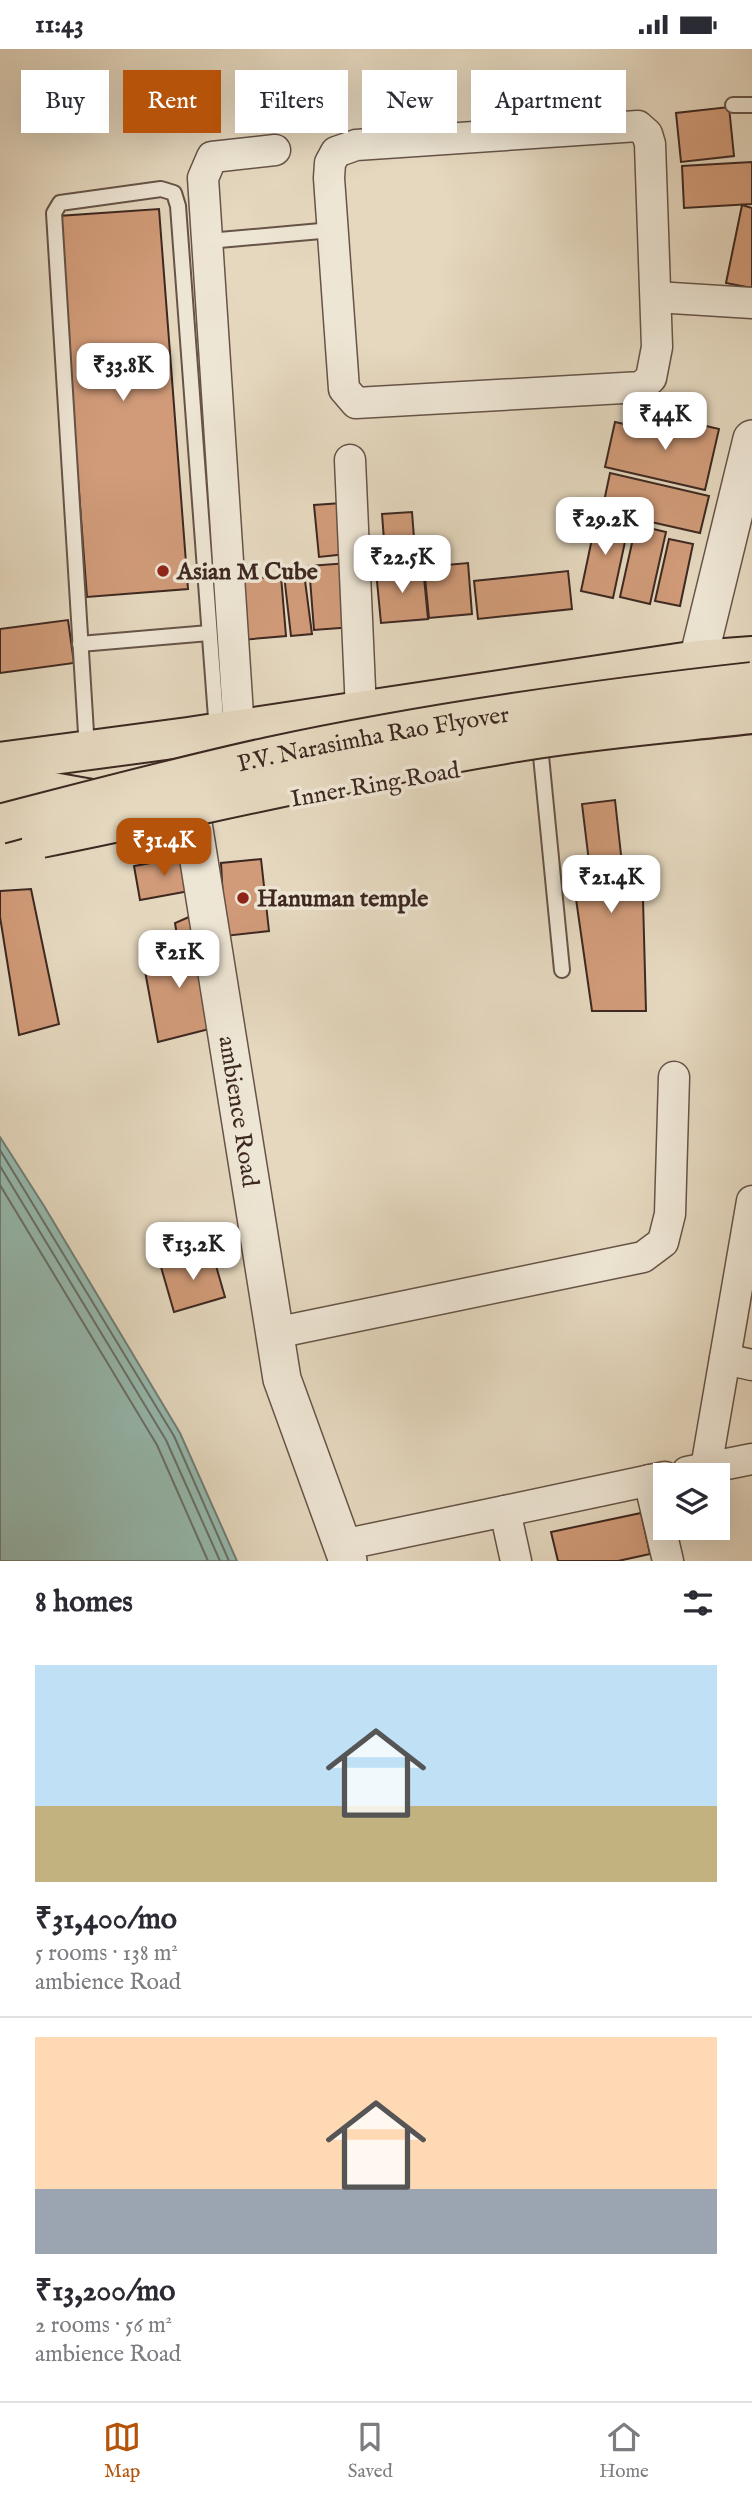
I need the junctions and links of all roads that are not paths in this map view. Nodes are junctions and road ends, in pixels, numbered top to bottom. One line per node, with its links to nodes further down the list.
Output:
1 (733, 105): 2 (lane)
2 (752, 105)
3 (275, 150): 5 (street)
4 (321, 231): 5 (lane)
5 (208, 241): 17 (street)
6 (656, 297): 6 (street); 7 (street)
7 (752, 303)
8 (752, 439): 13 (street)
9 (350, 460): 15 (street)
10 (209, 633): 11 (lane); 11 (lane); 17 (lane)
11 (80, 644): 20 (lane)
12 (752, 656): 13 (main road)
13 (698, 660): 15 (main road); 19 (street)
14 (752, 682): 25 (main road, P.V. Narasimha Rao Flyover, bridge)
15 (361, 711): 17 (main road)
16 (752, 714): 26 (main road, P.V. Narasimha Rao Flyover, bridge)
17 (228, 731): 20 (main road)
18 (752, 731): 19 (main road, Inner Ring Road)
19 (704, 735): 21 (main road, Inner Ring Road)
20 (88, 751): 22 (main road)
21 (541, 757): 24 (main road, Inner Ring Road); 27 (lane)
22 (0, 762)
23 (0, 795): 24 (main road, Inner Ring Road)
24 (192, 817): 30 (street, ambience Road)
25 (0, 824)
26 (0, 847)
27 (562, 970)
28 (674, 1077): 30 (street)
29 (752, 1201): 31 (street)
30 (275, 1333): 38 (street, ambience Road)
31 (739, 1362): 33 (street)
32 (752, 1459): 34 (street)
33 (708, 1463)
34 (730, 1463)
35 (653, 1480): 36 (street)
36 (505, 1511): 38 (street); 39 (street)
37 (666, 1540): 40 (street)
38 (345, 1553)
39 (516, 1561)
40 (667, 1561)

